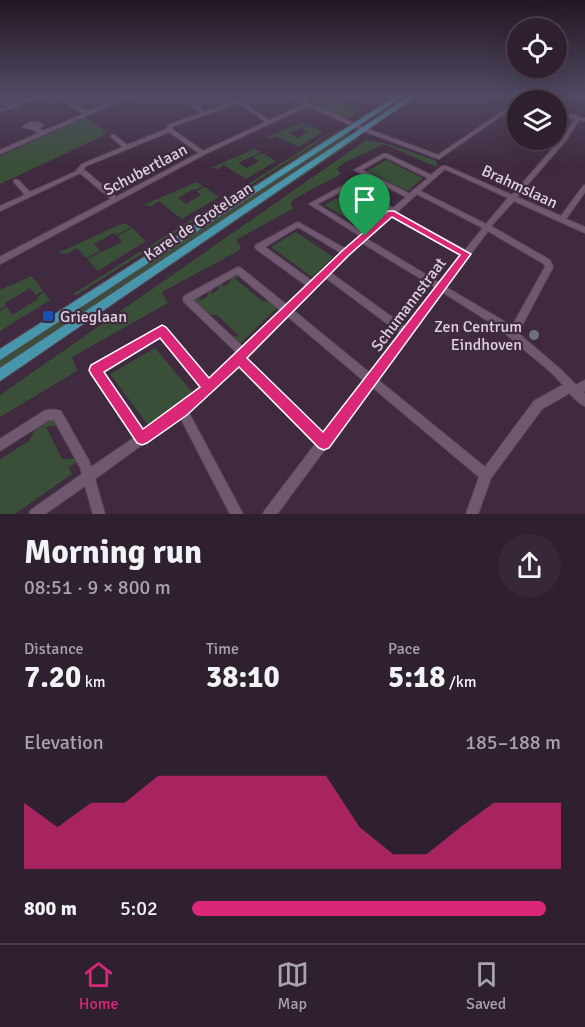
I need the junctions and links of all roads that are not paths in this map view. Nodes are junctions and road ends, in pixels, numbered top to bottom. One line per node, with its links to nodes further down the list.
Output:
1 (73, 119): 15 (street)
2 (190, 119): 13 (street)
3 (263, 119): 10 (street)
4 (274, 119): 10 (street, Schubertlaan)
5 (338, 119): 11 (street)
6 (364, 119): 11 (main road, Karel de Grotelaan)
7 (380, 119): 14 (main road, Karel de Grotelaan)
8 (493, 119): 20 (street)
9 (577, 119): 28 (street, Schumannstraat)
10 (268, 122): 19 (street, Schubertlaan)
11 (353, 126): 14 (street); 45 (main road, Karel de Grotelaan)
12 (36, 129): 15 (street)
13 (169, 130): 17 (street); 19 (street)
14 (364, 130): 20 (street); 47 (main road, Karel de Grotelaan)
15 (42, 133): 18 (street)
16 (113, 136): 17 (street)
17 (126, 147): 22 (street)
18 (0, 152)
19 (203, 153): 29 (street, Schubertlaan)
20 (439, 157): 21 (street)
21 (444, 167): 23 (street); 28 (street, Brahmslaan)
22 (80, 171): 27 (street); 29 (street)
23 (431, 177): 26 (street); 26 (street)
24 (16, 181): 27 (street)
25 (585, 187): 32 (street)
26 (412, 194): 31 (street); 33 (street)
27 (29, 195): 30 (street)
28 (513, 197): 32 (street, Brahmslaan); 33 (street, Schumannstraat)
29 (116, 200): 38 (street, Schubertlaan)
30 (0, 209)
31 (392, 212): 35 (street); 35 (street); 37 (street)
32 (562, 220): 34 (street, Brahmslaan)
33 (487, 227): 37 (street, Schumannstraat); 44 (street)
34 (585, 230)
35 (363, 237): 36 (street); 41 (street)
36 (346, 253): 39 (street); 40 (street)
37 (466, 254): 41 (street, Schumannstraat)
38 (0, 261)
39 (325, 273): 40 (street); 43 (street)
40 (312, 286): 42 (street)
41 (441, 287): 43 (street, Schumannstraat); 44 (street)
42 (287, 310): 46 (street); 46 (street); 48 (street)
43 (407, 333): 48 (street, Schumannstraat)
44 (513, 333): 51 (street)
45 (0, 355)
46 (241, 356): 50 (street); 55 (street)
47 (0, 375)
48 (371, 380): 55 (street, Schumannstraat); 57 (street)
49 (585, 385): 51 (street)
50 (209, 387): 53 (street); 54 (street)
51 (572, 389): 52 (street); 57 (street)
52 (585, 401)
53 (182, 410): 54 (street); 61 (street)
54 (142, 438): 58 (street)
55 (324, 443): 62 (street, Schumannstraat)
56 (0, 445): 58 (street)
57 (486, 475): 63 (street)
58 (88, 477): 59 (street); 60 (street)
59 (35, 514)
60 (99, 514)
61 (237, 514)
62 (269, 514)
63 (472, 514)

